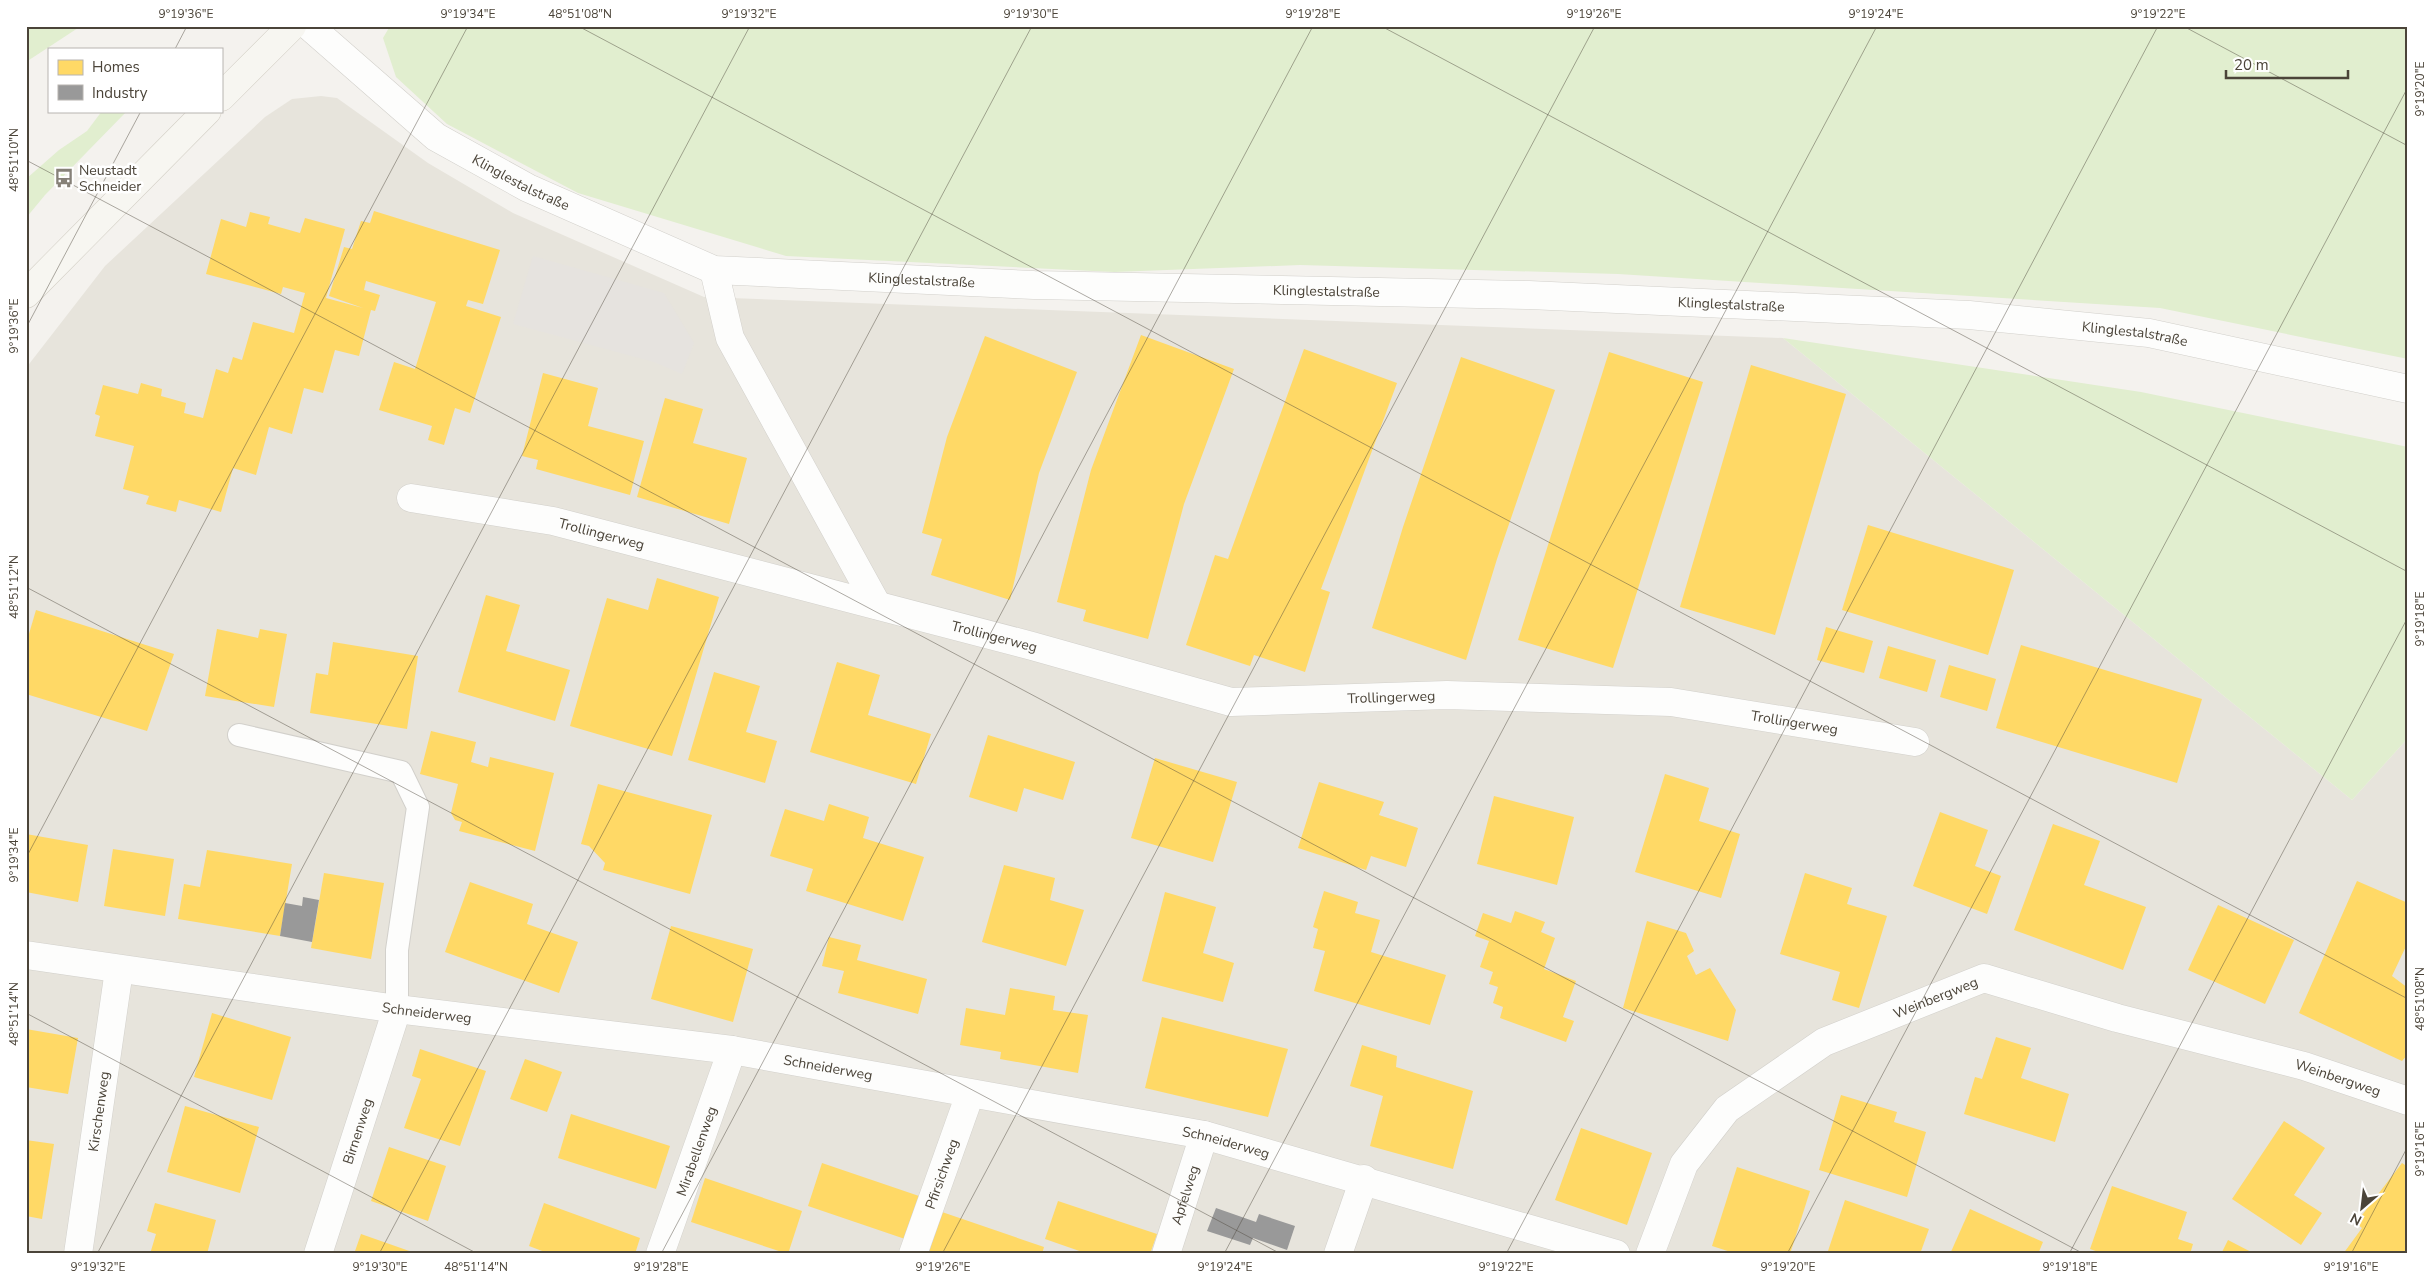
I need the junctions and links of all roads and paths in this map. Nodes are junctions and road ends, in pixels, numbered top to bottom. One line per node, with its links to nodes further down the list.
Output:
1 (292, 26): 3 (street)
2 (310, 26): 5 (street, Klinglestalstraße)
3 (222, 96)
4 (206, 112): 6 (street)
5 (714, 270): 7 (street, Klinglestalstraße); 9 (street)
6 (26, 294)
7 (2408, 389)
8 (412, 498): 9 (street, Trollingerweg)
9 (876, 605): 11 (street, Trollingerweg)
10 (239, 735): 14 (lane)
11 (1915, 742)
12 (26, 955): 13 (street, Schneiderweg)
13 (119, 970): 14 (street, Schneiderweg); 20 (street, Kirschenweg)
14 (396, 1009): 15 (street, Schneiderweg); 21 (street, Birnenweg)
15 (732, 1050): 16 (street, Schneiderweg); 22 (street, Mirabellenweg)
16 (970, 1094): 18 (street, Schneiderweg); 23 (street, Pfirsichweg)
17 (2408, 1101): 27 (street, Weinbergweg)
18 (1204, 1135): 19 (street, Schneiderweg); 24 (street, Apfelweg)
19 (1364, 1179): 25 (street); 26 (street, Schneiderweg)
20 (78, 1254)
21 (318, 1254)
22 (660, 1254)
23 (913, 1254)
24 (1166, 1254)
25 (1338, 1254)
26 (1616, 1254)
27 (1650, 1254)

